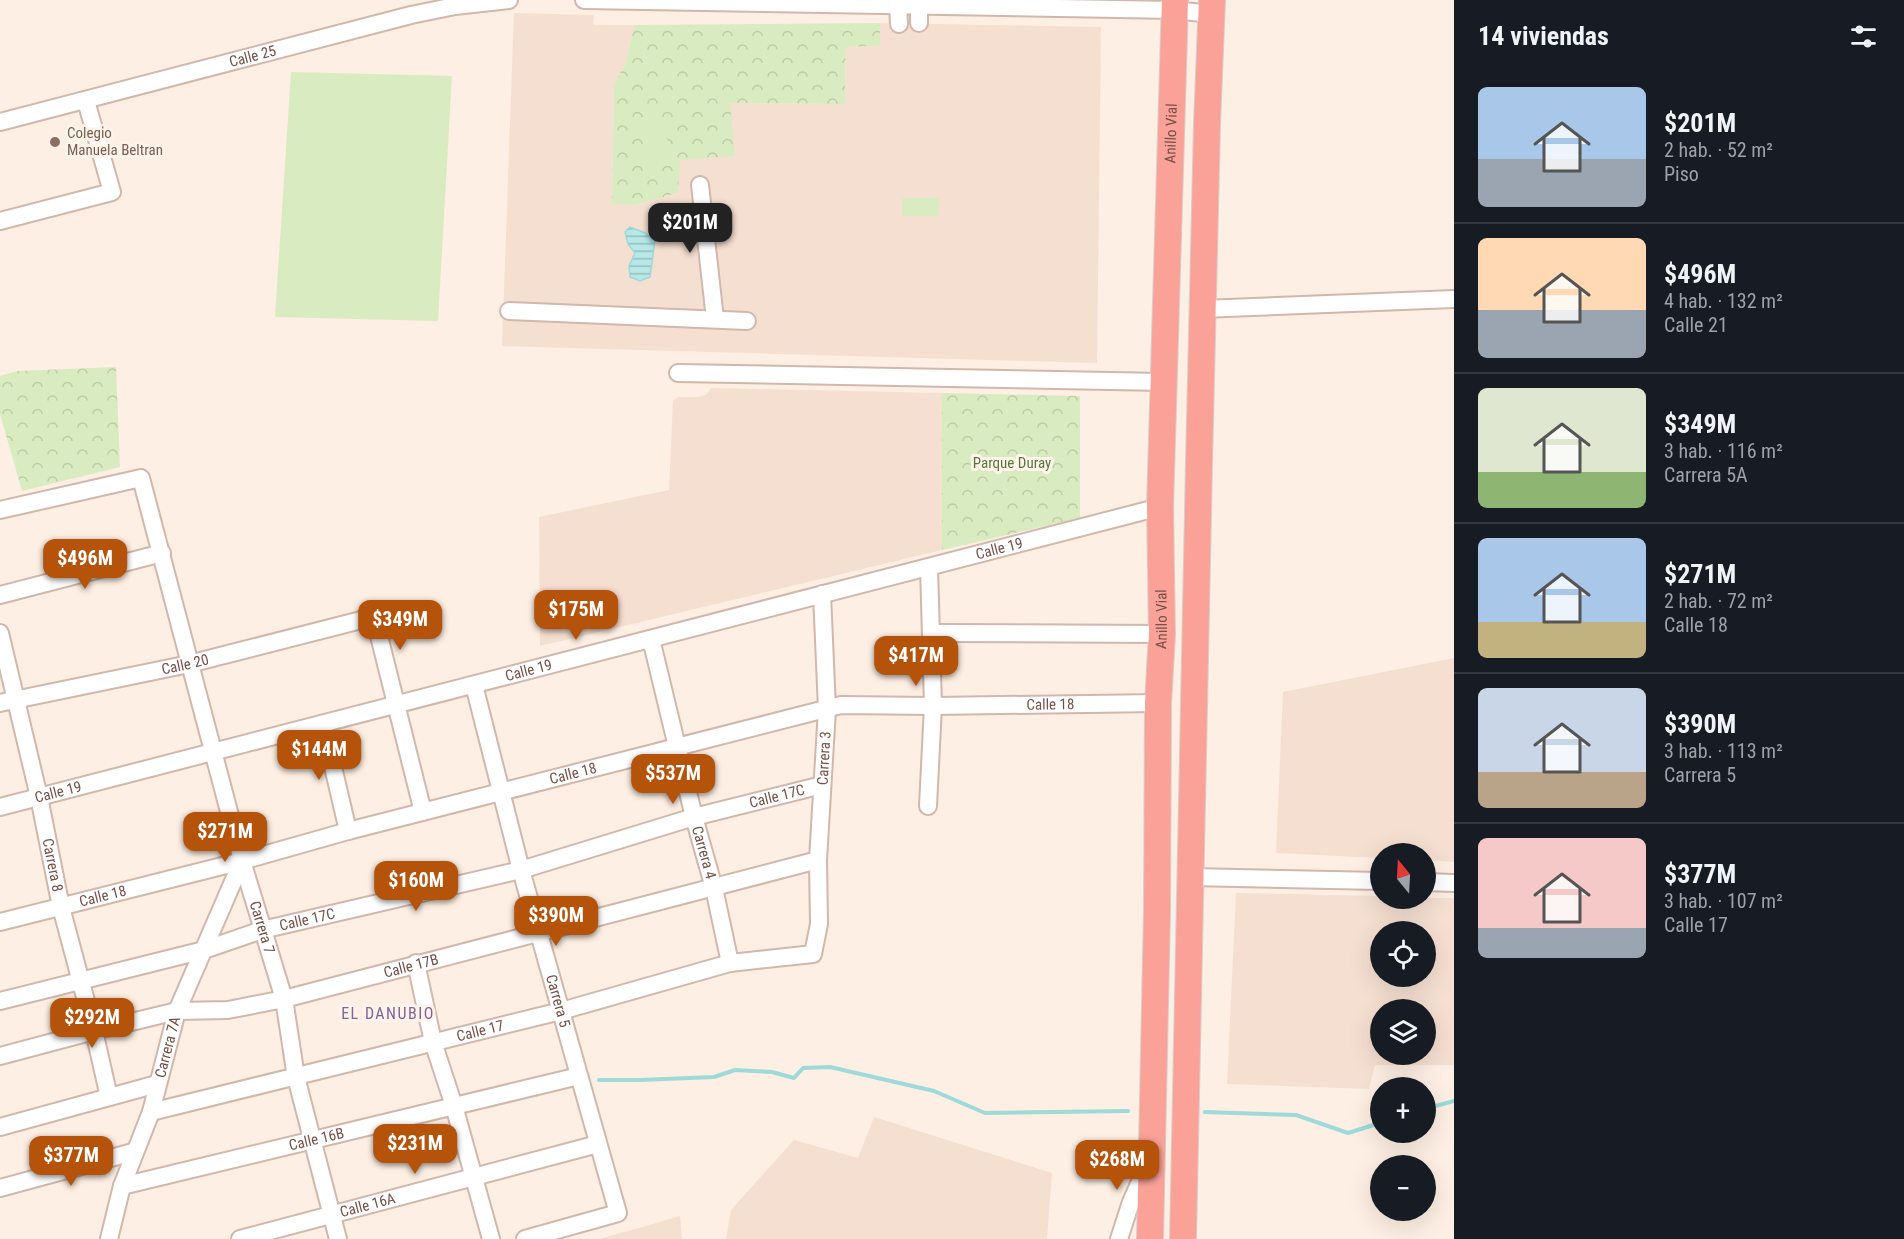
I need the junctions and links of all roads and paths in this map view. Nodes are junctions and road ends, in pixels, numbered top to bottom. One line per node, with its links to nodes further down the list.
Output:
1 (508, 0): 9 (street, Calle 25)
2 (584, 0): 3 (street)
3 (898, 5): 4 (street); 8 (street)
4 (919, 5): 5 (street); 7 (street)
5 (1175, 5): 6 (street); 19 (highway, Anillo Vial)
6 (1211, 7): 14 (highway)
7 (919, 23)
8 (900, 24)
9 (86, 101): 10 (street, Calle 25); 12 (street)
10 (0, 122)
11 (700, 185): 16 (street)
12 (0, 221)
13 (1454, 298): 14 (street)
14 (1202, 309): 52 (highway)
15 (509, 311): 16 (street)
16 (715, 320): 17 (street)
17 (747, 321)
18 (678, 373): 19 (street)
19 (1164, 382): 20 (highway, Anillo Vial)
20 (1160, 507): 23 (street, Calle 19); 28 (highway, Anillo Vial)
21 (0, 510): 22 (street, Carrera 7)
22 (162, 552): 25 (street); 30 (street, Carrera 7)
23 (929, 567): 24 (street, Calle 19); 27 (street)
24 (822, 594): 29 (street, Calle 19); 37 (street, Carrera 3)
25 (0, 595)
26 (0, 633): 32 (street, Carrera 8)
27 (932, 633): 28 (street); 36 (street)
28 (1162, 634): 34 (highway, Anillo Vial)
29 (651, 639): 31 (street, Calle 19); 39 (street, Carrera 4)
30 (189, 664): 32 (street, Calle 20); 35 (street, Calle 20); 40 (street, Carrera 7)
31 (474, 685): 35 (street, Calle 19); 42 (street, Carrera 5)
32 (17, 698): 33 (street, Calle 20); 43 (street, Carrera 8)
33 (0, 703)
34 (1158, 703): 36 (street, Calle 18); 83 (highway, Anillo Vial)
35 (396, 705): 38 (street, Calle 19); 46 (street)
36 (933, 706): 37 (street, Calle 18); 44 (street)
37 (827, 709): 39 (street, Calle 18); 41 (street, Carrera 3)
38 (324, 724): 40 (street, Calle 19); 48 (street)
39 (676, 746): 42 (street, Calle 18); 47 (street, Carrera 4)
40 (212, 752): 43 (street, Calle 19); 50 (street, Carrera 7)
41 (822, 785): 47 (street, Calle 17C); 49 (street, Carrera 3)
42 (502, 792): 46 (street, Calle 18); 51 (street, Carrera 5)
43 (39, 797): 45 (street, Calle 19); 57 (street, Carrera 8)
44 (928, 806)
45 (0, 807)
46 (423, 812): 48 (street, Calle 18)
47 (694, 817): 51 (street, Calle 17C); 56 (street, Carrera 4)
48 (348, 831): 50 (street, Calle 18)
49 (818, 860): 56 (street, Calle 17B); 62 (street, Carrera 3)
50 (242, 861): 57 (street, Calle 18); 59 (street, Carrera 7); 61 (street, Carrera 7A)
51 (521, 870): 59 (street, Calle 17C); 60 (street, Carrera 5)
52 (1190, 877): 53 (street); 95 (highway)
53 (1370, 881)
54 (1436, 882): 55 (street)
55 (1454, 883)
56 (714, 888): 60 (street, Calle 17B); 64 (street, Carrera 4)
57 (61, 907): 58 (street, Calle 18); 65 (street, Carrera 8)
58 (0, 922)
59 (262, 930): 61 (street, Calle 17C); 66 (street, Carrera 7)
60 (540, 933): 63 (street, Calle 17B); 69 (street, Carrera 5)
61 (204, 950): 65 (street, Calle 17C); 68 (street, Carrera 7A)
62 (809, 956): 64 (street, Calle 17)
63 (416, 963): 66 (street, Calle 17B); 71 (street)
64 (730, 963): 69 (street, Calle 17)
65 (80, 981): 67 (street, Calle 17C); 70 (street, Carrera 8)
66 (284, 999): 68 (street, Calle 17B); 74 (street, Carrera 7)
67 (0, 1001)
68 (177, 1011): 70 (street, Calle 17B); 75 (street, Carrera 7A)
69 (561, 1011): 71 (street, Calle 17); 73 (street, Carrera 5)
70 (94, 1031): 72 (street, Calle 17B); 76 (street, Carrera 8)
71 (433, 1042): 74 (street, Calle 17); 77 (street)
72 (0, 1056)
73 (579, 1076): 77 (street, Calle 16B); 81 (street, Carrera 5)
74 (296, 1077): 78 (street, Calle 17); 80 (street, Carrera 7)
75 (157, 1084): 76 (street); 78 (street, Carrera 7A)
76 (109, 1097): 79 (street)
77 (454, 1106): 80 (street, Calle 16B); 84 (street)
78 (151, 1112): 82 (street, Carrera 7A)
79 (0, 1126)
80 (313, 1140): 85 (street, Calle 16B); 87 (street, Carrera 7)
81 (598, 1144): 84 (street, Calle 16A); 92 (street, Carrera 5)
82 (133, 1152): 85 (street, Carrera 7A); 86 (street)
83 (1151, 1157): 93 (street); 94 (highway, Anillo Vial)
84 (474, 1177): 87 (street, Calle 16A); 91 (street)
85 (122, 1186): 88 (street, Carrera 7A)
86 (0, 1188)
87 (332, 1215): 89 (street, Calle 16A); 90 (street, Carrera 7)
88 (107, 1238)
89 (240, 1239)
90 (338, 1239)
91 (491, 1239)
92 (525, 1239)
93 (1119, 1239)
94 (1150, 1239)
95 (1183, 1239)

